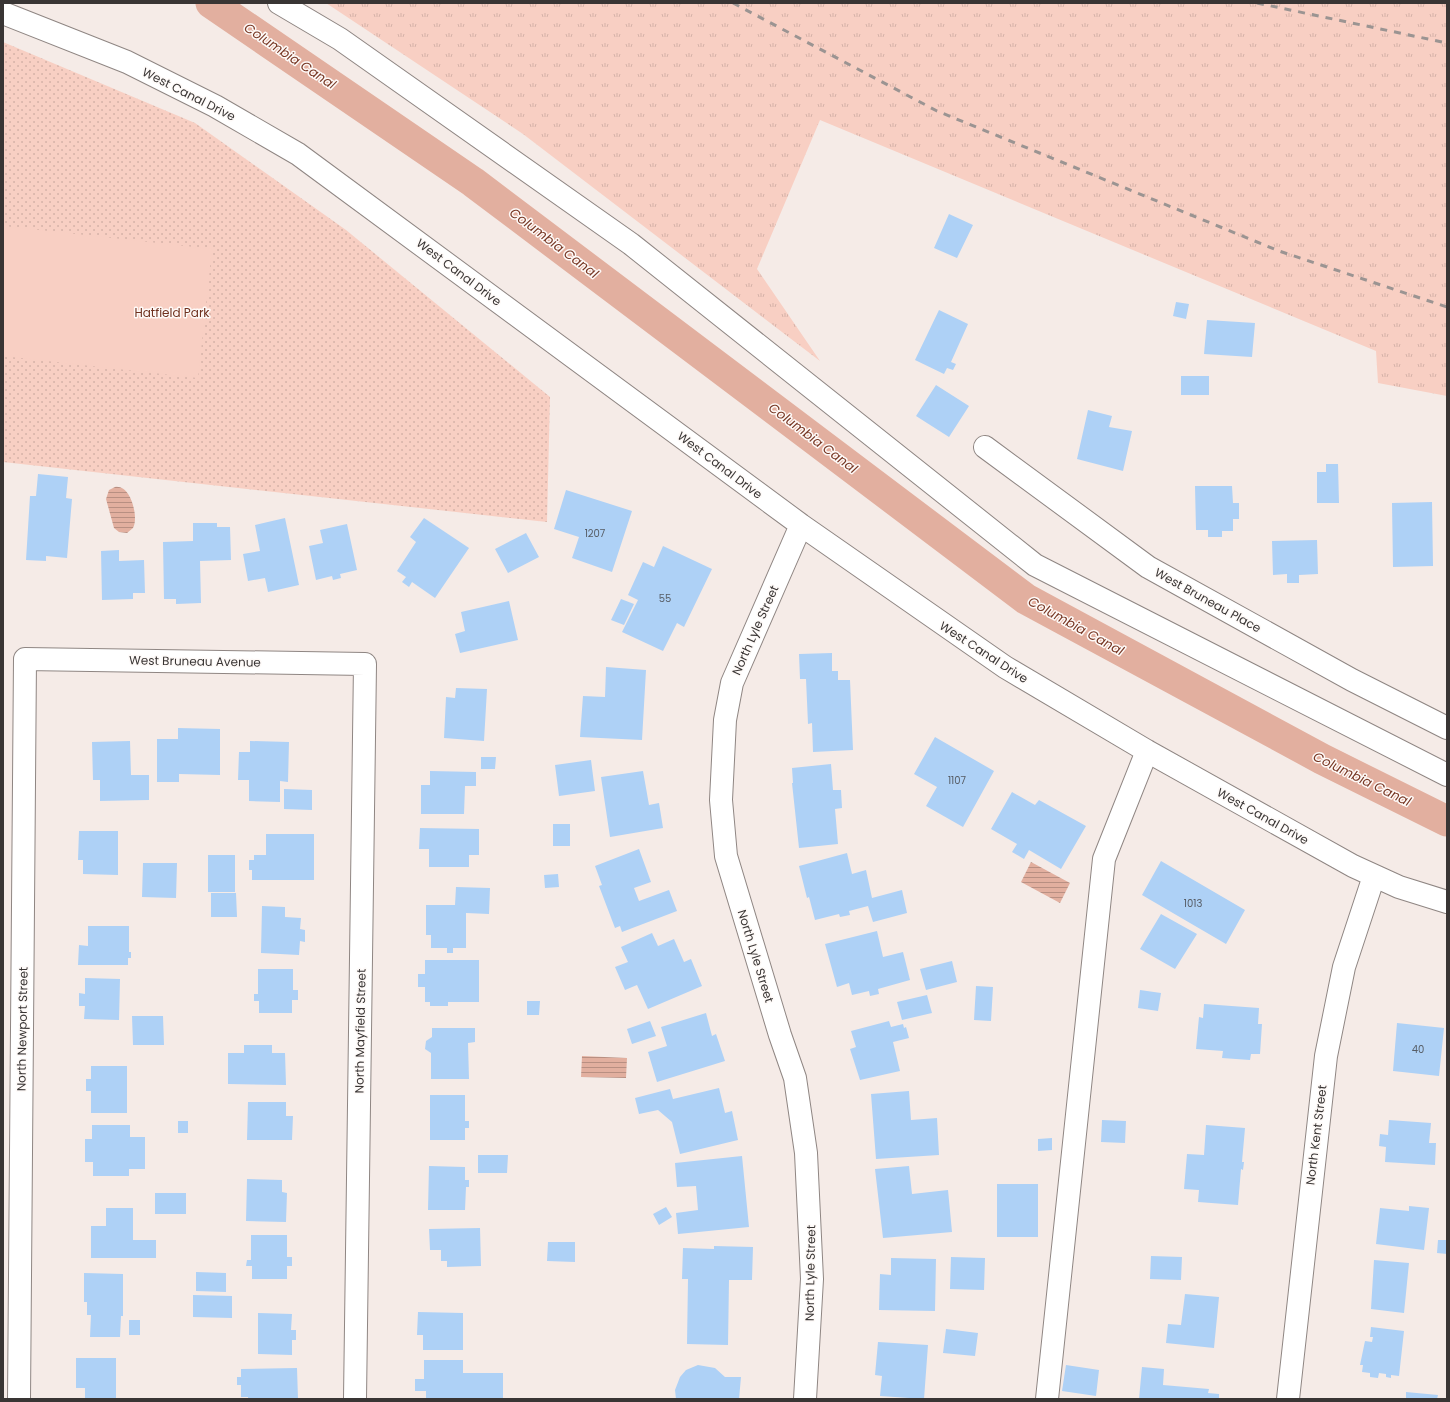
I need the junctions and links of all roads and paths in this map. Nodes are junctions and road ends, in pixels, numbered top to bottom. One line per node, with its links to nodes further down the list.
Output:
1 (279, 3): 9 (street)
2 (3, 13): 4 (street, West Canal Drive)
3 (985, 447): 7 (street, West Bruneau Place)
4 (801, 525): 8 (street, West Canal Drive); 14 (street, North Lyle Street)
5 (25, 659): 6 (street, West Bruneau Avenue); 12 (street, North Newport Street)
6 (365, 664): 13 (street, North Mayfield Street)
7 (1447, 728)
8 (1147, 751): 10 (street, West Canal Drive); 15 (street)
9 (1447, 775)
10 (1374, 876): 11 (street, West Canal Drive); 16 (street, North Kent Street)
11 (1447, 902)
12 (19, 1399)
13 (355, 1399)
14 (805, 1399)
15 (1047, 1399)
16 (1288, 1399)

